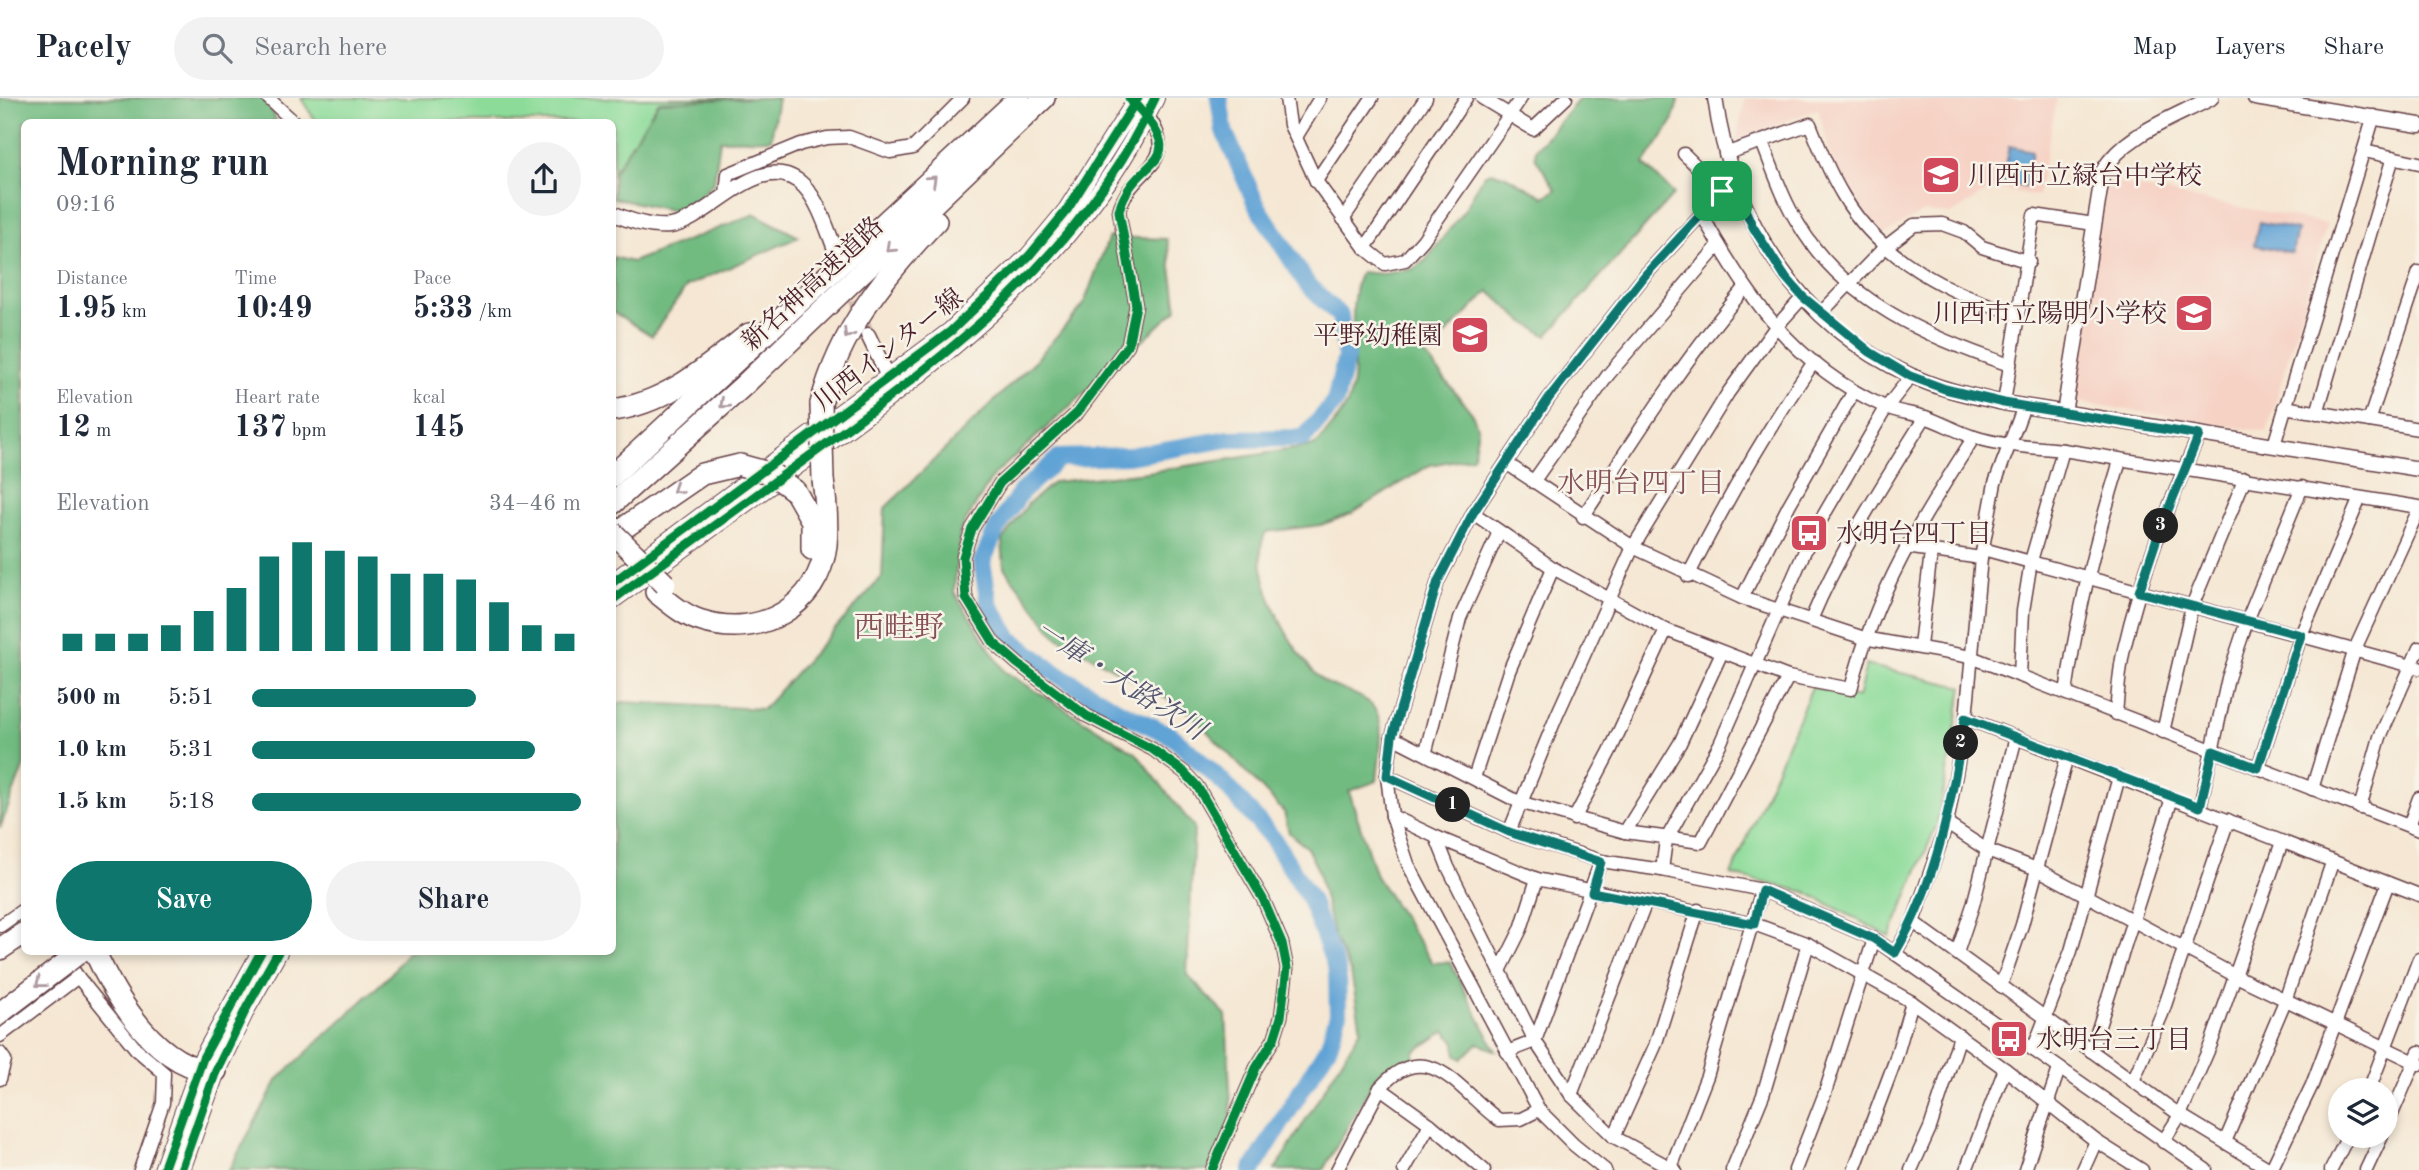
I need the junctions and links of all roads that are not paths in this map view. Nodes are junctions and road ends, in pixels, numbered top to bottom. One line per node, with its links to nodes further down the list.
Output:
1 (268, 98): 21 (street)
2 (963, 98): 32 (street)
3 (1019, 98): 43 (highway, 新名神高速道路, one-way to 3)
4 (1044, 98): 80 (highway, 新名神高速道路, one-way to 80)
5 (1053, 98): 97 (highway, one-way to 97, bridge)
6 (1155, 98): 18 (main road, 川西インター線)
7 (1286, 98): 23 (street)
8 (1320, 98): 23 (street)
9 (1372, 98): 30 (street)
10 (1426, 98): 35 (street)
11 (1466, 98): 38 (street)
12 (1482, 98): 19 (street)
13 (1521, 98): 19 (street)
14 (1566, 98): 19 (street)
15 (1714, 98): 27 (street)
16 (2211, 98): 36 (street)
17 (2255, 98): 20 (street)
18 (1137, 104): 54 (main road, 川西インター線); 221 (street)
19 (1511, 115): 38 (street)
20 (2374, 116): 22 (street); 25 (street)
21 (291, 119)
22 (2419, 125)
23 (1296, 137): 30 (street)
24 (1762, 142): 27 (street); 39 (street); 44 (street)
25 (2364, 151): 28 (street); 58 (street)
26 (1684, 154): 31 (street)
27 (1725, 154): 31 (street)
28 (2393, 157): 29 (street); 62 (street)
29 (2419, 163)
30 (1316, 181): 35 (street)
31 (1727, 186): 33 (street); 46 (street)
32 (726, 194): 34 (street); 40 (street)
33 (1701, 213): 37 (street); 72 (street)
34 (616, 214)
35 (1343, 219): 38 (street)
36 (2094, 224): 41 (street); 61 (street)
37 (1718, 246): 45 (street); 77 (street)
38 (1365, 248)
39 (1884, 248): 41 (street); 44 (street); 48 (street)
40 (835, 249)
41 (2029, 262): 48 (street)
42 (2419, 272): 64 (street)
43 (830, 275): 60 (highway); 75 (highway, 新名神高速道路)
44 (1850, 283): 47 (street); 52 (street)
45 (1745, 288): 49 (street); 83 (street)
46 (1803, 297): 47 (street); 49 (street)
47 (1821, 313): 53 (street)
48 (2017, 313): 52 (street)
49 (1775, 328): 51 (street); 87 (street)
50 (868, 335): 54 (street)
51 (1815, 362): 55 (street); 94 (street)
52 (2010, 365): 56 (street)
53 (1910, 376): 56 (street); 59 (street)
54 (892, 386): 96 (main road, 川西インター線); 99 (main road, 川西インター線)
55 (1854, 391): 59 (street); 100 (street)
56 (2004, 403): 57 (street)
57 (2024, 406): 61 (street); 68 (street)
58 (2284, 407): 62 (street); 69 (street)
59 (1886, 408): 63 (street); 103 (street)
60 (616, 409)
61 (2064, 413): 66 (street)
62 (2317, 413): 64 (street)
63 (1925, 417): 67 (street); 104 (street)
64 (2369, 421): 65 (street)
65 (2419, 429)
66 (2199, 435): 69 (street); 74 (street)
67 (1974, 437): 68 (street); 88 (street)
68 (2008, 445): 70 (street); 91 (street)
69 (2274, 445): 73 (street)
70 (2063, 450): 71 (street); 92 (street)
71 (2120, 461): 74 (street); 95 (street)
72 (1506, 463): 77 (street); 82 (street)
73 (2419, 469)
74 (2183, 471): 76 (street); 98 (street)
75 (616, 472)
76 (2245, 478): 78 (street); 102 (street)
77 (1533, 482): 83 (street)
78 (2302, 487): 79 (street); 105 (street)
79 (2360, 498): 81 (street); 107 (street)
80 (616, 500)
81 (2419, 508): 111 (street)
82 (1473, 513): 85 (street); 122 (street)
83 (1583, 517): 87 (street)
84 (616, 531): 97 (highway, one-way to 84, bridge)
85 (1499, 532): 93 (street); 124 (street)
86 (616, 538): 97 (highway, bridge)
87 (1633, 547): 94 (street); 101 (street)
88 (1906, 547): 90 (street); 108 (street)
89 (616, 551): 97 (highway)
90 (1931, 552): 91 (street); 109 (street)
91 (1982, 554): 92 (street); 113 (street)
92 (2031, 561): 95 (street); 116 (street)
93 (1553, 568): 101 (street); 130 (street)
94 (1689, 576): 100 (street)
95 (2086, 576): 98 (street); 118 (street)
96 (616, 580)
97 (660, 588)
98 (2139, 592): 102 (street); 119 (street)
99 (616, 597)
100 (1742, 598): 103 (street)
101 (1611, 600): 106 (street); 134 (street)
102 (2192, 606): 105 (street); 121 (street)
103 (1779, 611): 104 (street); 114 (street)
104 (1811, 620): 108 (street)
105 (2247, 621): 107 (street); 125 (street)
106 (1666, 630): 112 (street); 138 (street)
107 (2301, 635): 111 (street); 127 (street)
108 (1864, 638): 109 (street); 117 (street)
109 (1920, 646): 113 (street)
110 (2419, 648): 115 (street)
111 (2355, 649): 115 (street); 131 (street)
112 (1722, 652): 114 (street); 143 (street)
113 (1971, 657): 116 (street); 120 (street)
114 (1756, 665): 117 (street); 145 (street)
115 (2415, 667): 136 (street)
116 (2020, 676): 118 (street)
117 (1788, 677): 145 (street)
118 (2066, 693): 119 (street)
119 (2116, 714): 121 (street)
120 (1965, 718): 123 (street); 140 (street)
121 (2163, 732): 125 (street)
122 (1392, 737): 124 (street); 128 (street)
123 (2016, 737): 126 (street); 147 (street)
124 (1426, 751): 130 (street)
125 (2213, 751): 127 (street); 135 (street)
126 (2067, 757): 129 (street); 150 (street)
127 (2258, 768): 131 (street)
128 (1387, 776): 137 (street); 142 (street)
129 (2119, 777): 132 (street); 157 (street)
130 (1474, 778): 134 (street)
131 (2312, 789): 136 (street)
132 (2172, 798): 135 (street); 162 (street)
133 (2419, 798): 141 (street)
134 (1519, 802): 138 (street); 142 (street)
135 (2200, 807): 139 (street)
136 (2360, 807): 141 (street)
137 (1392, 816): 144 (street); 195 (street)
138 (1574, 819): 143 (street)
139 (2228, 820): 146 (street); 169 (street)
140 (1947, 824): 147 (street); 161 (street)
141 (2414, 828)
142 (1509, 832): 148 (street)
143 (1625, 832): 145 (street)
144 (1436, 837): 152 (street); 179 (street)
145 (1666, 840): 151 (street)
146 (2282, 842): 149 (street); 181 (street)
147 (1987, 850): 150 (street); 171 (street)
148 (1601, 862): 151 (street); 155 (street)
149 (2332, 863): 153 (street); 184 (street)
150 (2037, 869): 157 (street); 183 (street)
151 (1662, 870): 154 (street)
152 (1537, 879): 155 (street); 179 (street)
153 (2388, 883): 156 (street); 188 (street)
154 (1762, 890): 163 (street); 166 (street)
155 (1592, 892): 158 (street); 191 (street)
156 (2419, 895)
157 (2085, 896): 162 (street); 187 (street)
158 (1646, 902): 160 (street); 205 (street)
159 (21, 911): 164 (street)
160 (1698, 911): 163 (street); 211 (street)
161 (1913, 922): 170 (street); 171 (street)
162 (2133, 923): 169 (street); 194 (street)
163 (1754, 924): 167 (street); 226 (street)
164 (0, 926)
165 (21, 935): 168 (highway)
166 (1874, 939): 170 (street); 180 (street)
167 (1808, 944): 180 (street); 227 (street)
168 (0, 949)
169 (2183, 949): 181 (street); 203 (street)
170 (1895, 953): 192 (street)
171 (1956, 953): 183 (street)
172 (63, 955): 182 (street)
173 (76, 955): 186 (highway, one-way to 186, bridge)
174 (96, 955): 198 (highway)
175 (108, 955): 198 (highway)
176 (260, 955): 198 (main road)
177 (276, 955): 198 (main road)
178 (2419, 959): 193 (street)
179 (1501, 969): 191 (street)
180 (1863, 974): 185 (street); 228 (street)
181 (2234, 975): 184 (street); 209 (street)
182 (78, 977): 189 (street); 218 (street)
183 (2001, 986): 187 (street)
184 (2285, 1001): 188 (street); 213 (street)
185 (1912, 1003): 190 (street); 229 (street)
186 (0, 1013)
187 (2046, 1018): 192 (street); 194 (street)
188 (2332, 1025): 193 (street); 236 (street)
189 (0, 1037)
190 (1960, 1037): 199 (street); 230 (street)
191 (1535, 1041): 195 (street); 205 (street)
192 (2033, 1050): 200 (street)
193 (2386, 1050): 197 (street); 201 (street)
194 (2091, 1051): 203 (street)
195 (1507, 1052): 208 (street)
196 (0, 1053): 202 (street)
197 (2418, 1059): 206 (street)
198 (206, 1066): 219 (main road); 220 (main road)
199 (2005, 1069): 207 (street); 231 (street)
200 (2059, 1069): 207 (street); 214 (street)
201 (2374, 1078)
202 (0, 1079)
203 (2133, 1081): 209 (street)
204 (1380, 1088): 208 (street); 210 (street); 222 (street)
205 (1571, 1095): 211 (street)
206 (2398, 1102)
207 (2049, 1105): 212 (street); 232 (street)
208 (1539, 1110): 225 (street)
209 (2180, 1115): 213 (street); 214 (street)
210 (1430, 1124): 217 (street); 223 (street)
211 (1614, 1137): 226 (street)
212 (2096, 1141): 233 (street); 234 (street)
213 (2225, 1142): 236 (street)
214 (2163, 1143): 235 (street)
215 (2342, 1148): 237 (street)
216 (2376, 1148): 238 (street)
217 (1470, 1166): 224 (street)
218 (140, 1170)
219 (163, 1170)
220 (181, 1170)
221 (1212, 1170)
222 (1338, 1170)
223 (1404, 1170)
224 (1484, 1170)
225 (1605, 1170)
226 (1672, 1170)
227 (1732, 1170)
228 (1795, 1170)
229 (1854, 1170)
230 (1911, 1170)
231 (1966, 1170)
232 (2025, 1170)
233 (2083, 1170)
234 (2142, 1170)
235 (2206, 1170)
236 (2271, 1170)
237 (2332, 1170)
238 (2366, 1170)

